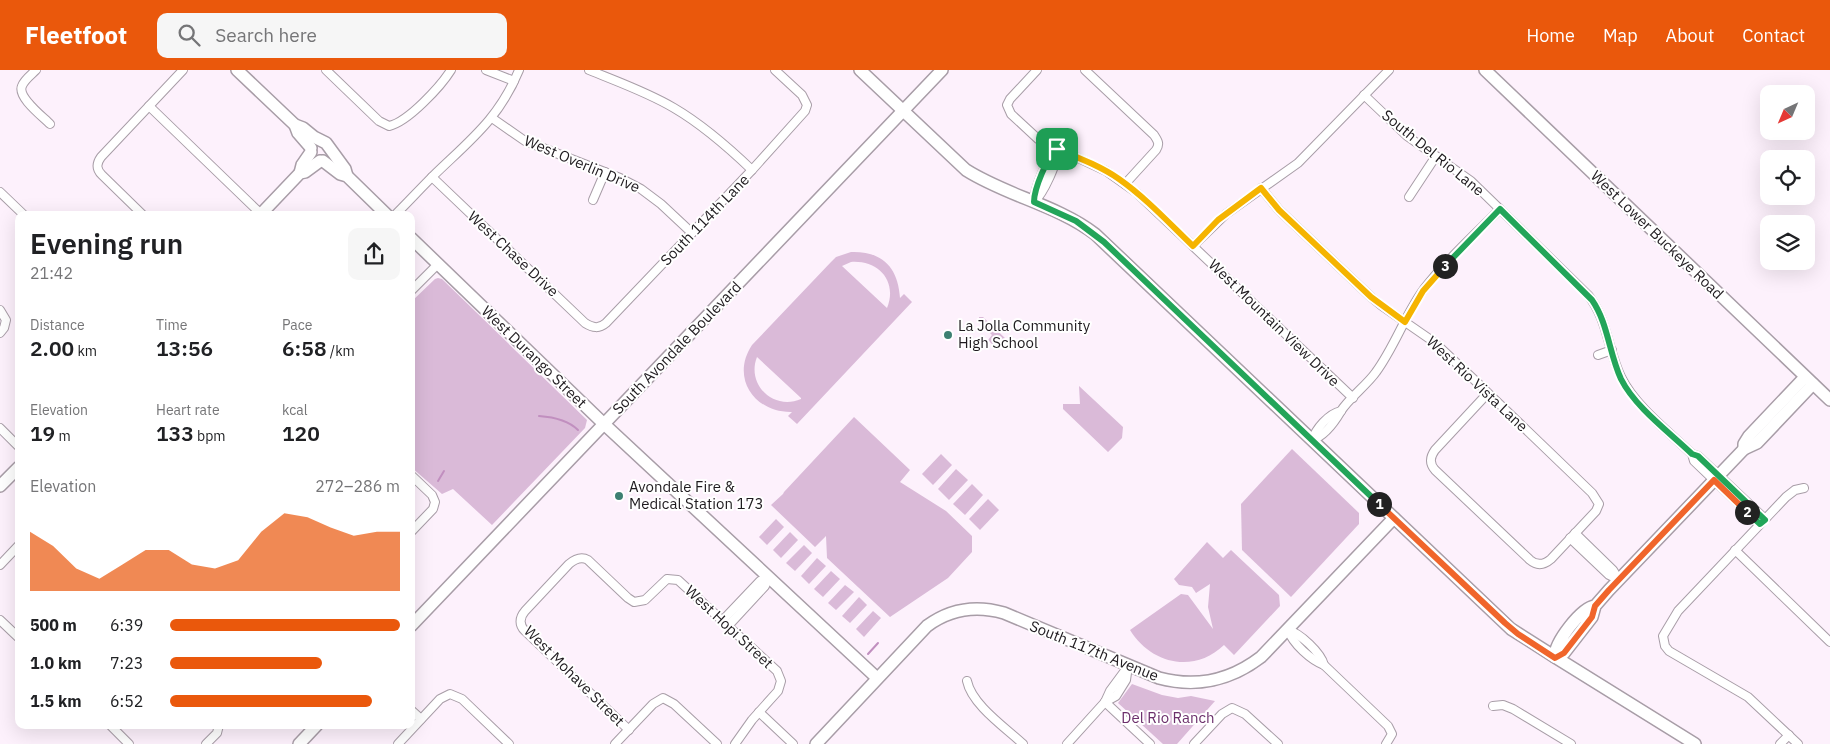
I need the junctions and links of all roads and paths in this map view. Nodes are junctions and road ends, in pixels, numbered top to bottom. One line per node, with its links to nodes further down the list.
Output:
1 (36, 70): 21 (street)
2 (183, 70): 18 (street)
3 (237, 70): 22 (street)
4 (326, 70): 5 (street)
5 (450, 70)
6 (486, 70): 16 (street)
7 (519, 70): 16 (street)
8 (590, 70): 27 (street)
9 (775, 70): 27 (street, South 114th Lane)
10 (860, 70): 19 (street)
11 (942, 70): 19 (street, South Avondale Boulevard)
12 (1037, 70): 23 (street, West Mountain View Drive)
13 (1085, 70): 31 (street)
14 (1389, 70): 17 (street)
15 (1484, 70): 55 (street, West Lower Buckeye Road)
16 (514, 81): 20 (street)
17 (1364, 95): 25 (street, South Del Rio Lane); 32 (street)
18 (149, 106): 39 (street); 40 (street)
19 (903, 111): 36 (street); 59 (street, South Avondale Boulevard)
20 (492, 118): 28 (street, West Overlin Drive); 30 (street)
21 (50, 124)
22 (294, 125): 24 (street); 26 (street)
23 (1057, 149): 31 (street, West Mountain View Drive); 36 (street)
24 (311, 150): 26 (street); 26 (street); 29 (street)
25 (1436, 156): 34 (street); 37 (street, South Del Rio Lane)
26 (330, 158): 29 (street); 42 (street)
27 (752, 170): 44 (street, South 114th Lane)
28 (605, 172): 35 (street); 44 (street, West Overlin Drive)
29 (300, 173): 41 (street)
30 (432, 177): 43 (street); 51 (street, West Chase Drive)
31 (1125, 184): 46 (street, West Mountain View Drive)
32 (1261, 188): 46 (street); 50 (street, West Rio Vista Lane)
33 (0, 192): 38 (street)
34 (1409, 197)
35 (594, 200)
36 (1034, 202): 61 (street)
37 (1500, 209): 50 (street); 53 (street, South Del Rio Lane)
38 (20, 211)
39 (139, 211)
40 (256, 211)
41 (264, 211)
42 (384, 211)
43 (399, 211)
44 (692, 233): 51 (street, South 114th Lane)
45 (415, 242): 47 (street, West Durango Street)
46 (1193, 246): 57 (street, West Mountain View Drive)
47 (438, 264): 48 (street); 59 (street, West Durango Street)
48 (415, 287)
49 (0, 310): 52 (street)
50 (1405, 322): 56 (street, West Rio Vista Lane); 57 (street)
51 (596, 328)
52 (0, 333)
53 (1612, 350): 54 (street); 64 (street, South Del Rio Lane)
54 (1598, 355)
55 (1809, 380): 58 (street, West Lower Buckeye Road); 64 (street)
56 (1488, 394): 71 (street, West Rio Vista Lane); 71 (street)
57 (1353, 398): 61 (street)
58 (1830, 400)
59 (604, 424): 75 (street, West Durango Street); 79 (street, South Avondale Boulevard)
60 (0, 428): 62 (street)
61 (1312, 440): 68 (street)
62 (15, 443)
63 (15, 471): 66 (street)
64 (1717, 477): 69 (street, South Del Rio Lane); 77 (street)
65 (415, 479): 70 (street)
66 (0, 486)
67 (1804, 488): 69 (street)
68 (1394, 518): 81 (street, South 117th Avenue); 84 (street)
69 (1762, 522): 73 (street)
70 (415, 528)
71 (1573, 536): 77 (street)
72 (15, 549): 74 (street)
73 (1735, 550): 83 (street); 97 (street)
74 (0, 565)
75 (769, 577): 80 (street); 86 (street, West Durango Street)
76 (671, 578): 80 (street, West Hopi Street); 96 (street, West Mohave Street)
77 (1619, 580): 84 (street)
78 (0, 620): 82 (street)
79 (415, 622)
80 (725, 623): 90 (street, West Hopi Street)
81 (1288, 630): 85 (street, South 117th Avenue); 113 (street)
82 (15, 634)
83 (1829, 640)
84 (1555, 658): 115 (street)
85 (1128, 666): 86 (street, South 117th Avenue); 88 (street)
86 (877, 678): 107 (street, South 117th Avenue)
87 (967, 681): 108 (street)
88 (1105, 702): 109 (street); 110 (street)
89 (1494, 706): 114 (street)
90 (759, 712): 105 (street); 106 (street)
91 (416, 722): 102 (street)
92 (114, 729): 98 (street)
93 (218, 729): 99 (street)
94 (310, 729): 100 (street)
95 (410, 729): 101 (street)
96 (629, 730): 103 (street); 104 (street)
97 (1792, 741): 116 (street)
98 (129, 744)
99 (206, 744)
100 (299, 744)
101 (398, 744)
102 (509, 744)
103 (615, 744)
104 (718, 744)
105 (735, 744)
106 (793, 744)
107 (816, 744)
108 (1023, 744)
109 (1067, 744)
110 (1150, 744)
111 (1194, 744): 112 (street)
112 (1278, 744)
113 (1386, 744)
114 (1571, 744)
115 (1695, 744)
116 (1780, 744)

